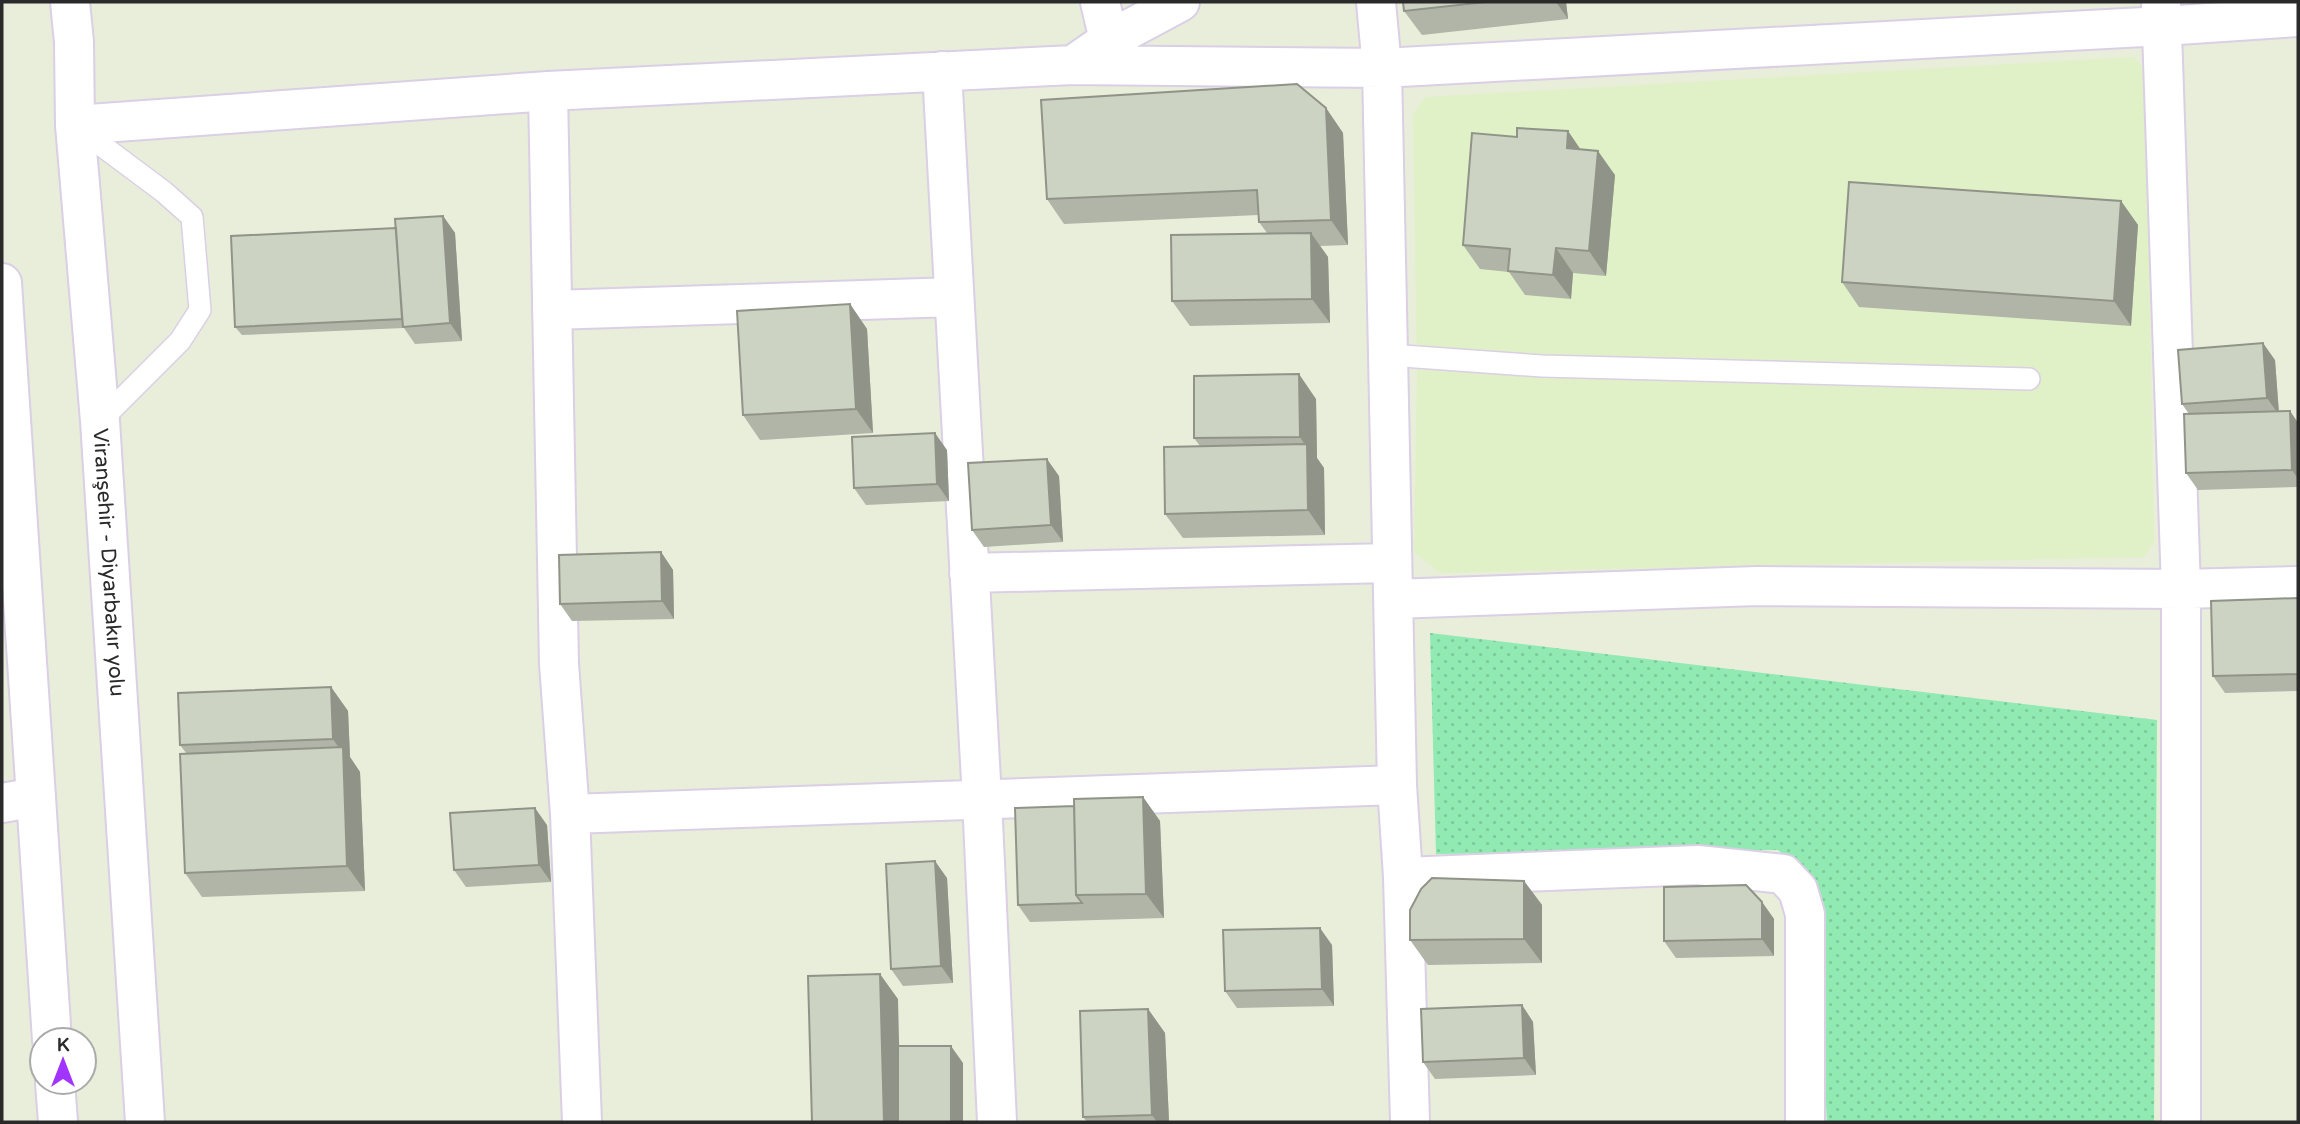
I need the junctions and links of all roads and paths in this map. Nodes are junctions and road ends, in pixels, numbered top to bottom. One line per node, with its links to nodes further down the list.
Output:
1 (70, 2): 12 (street, Viranşehir - Diyarbakır yolu)
2 (1100, 2): 7 (street)
3 (1180, 2): 7 (street)
4 (1376, 2): 9 (street)
5 (2162, 14): 6 (street); 9 (street); 23 (street)
6 (2298, 17)
7 (1109, 40): 8 (street)
8 (1073, 65): 9 (street); 10 (street)
9 (1382, 68): 16 (street)
10 (942, 72): 11 (street); 14 (street)
11 (548, 91): 12 (street); 15 (street)
12 (75, 125): 18 (street, Viranşehir - Diyarbakır yolu); 18 (lane)
13 (2, 283): 19 (street)
14 (954, 297): 15 (street); 20 (street)
15 (552, 310): 27 (street)
16 (1389, 355): 17 (lane); 21 (street)
17 (2029, 379)
18 (100, 421): 32 (street, Viranşehir - Diyarbakır yolu)
19 (8, 470): 26 (street)
20 (970, 573): 21 (street); 25 (street)
21 (1392, 581): 23 (street); 24 (street)
22 (2298, 586): 23 (street)
23 (2181, 589): 37 (street)
24 (1397, 785): 25 (street); 28 (street)
25 (982, 799): 27 (street); 34 (street)
26 (19, 800): 29 (street)
27 (570, 814): 33 (street)
28 (1403, 877): 35 (street); 36 (street)
29 (50, 1026)
30 (56, 1096): 31 (street)
31 (58, 1122)
32 (145, 1122)
33 (582, 1122)
34 (997, 1122)
35 (1410, 1122)
36 (1805, 1122)
37 (2181, 1122)

